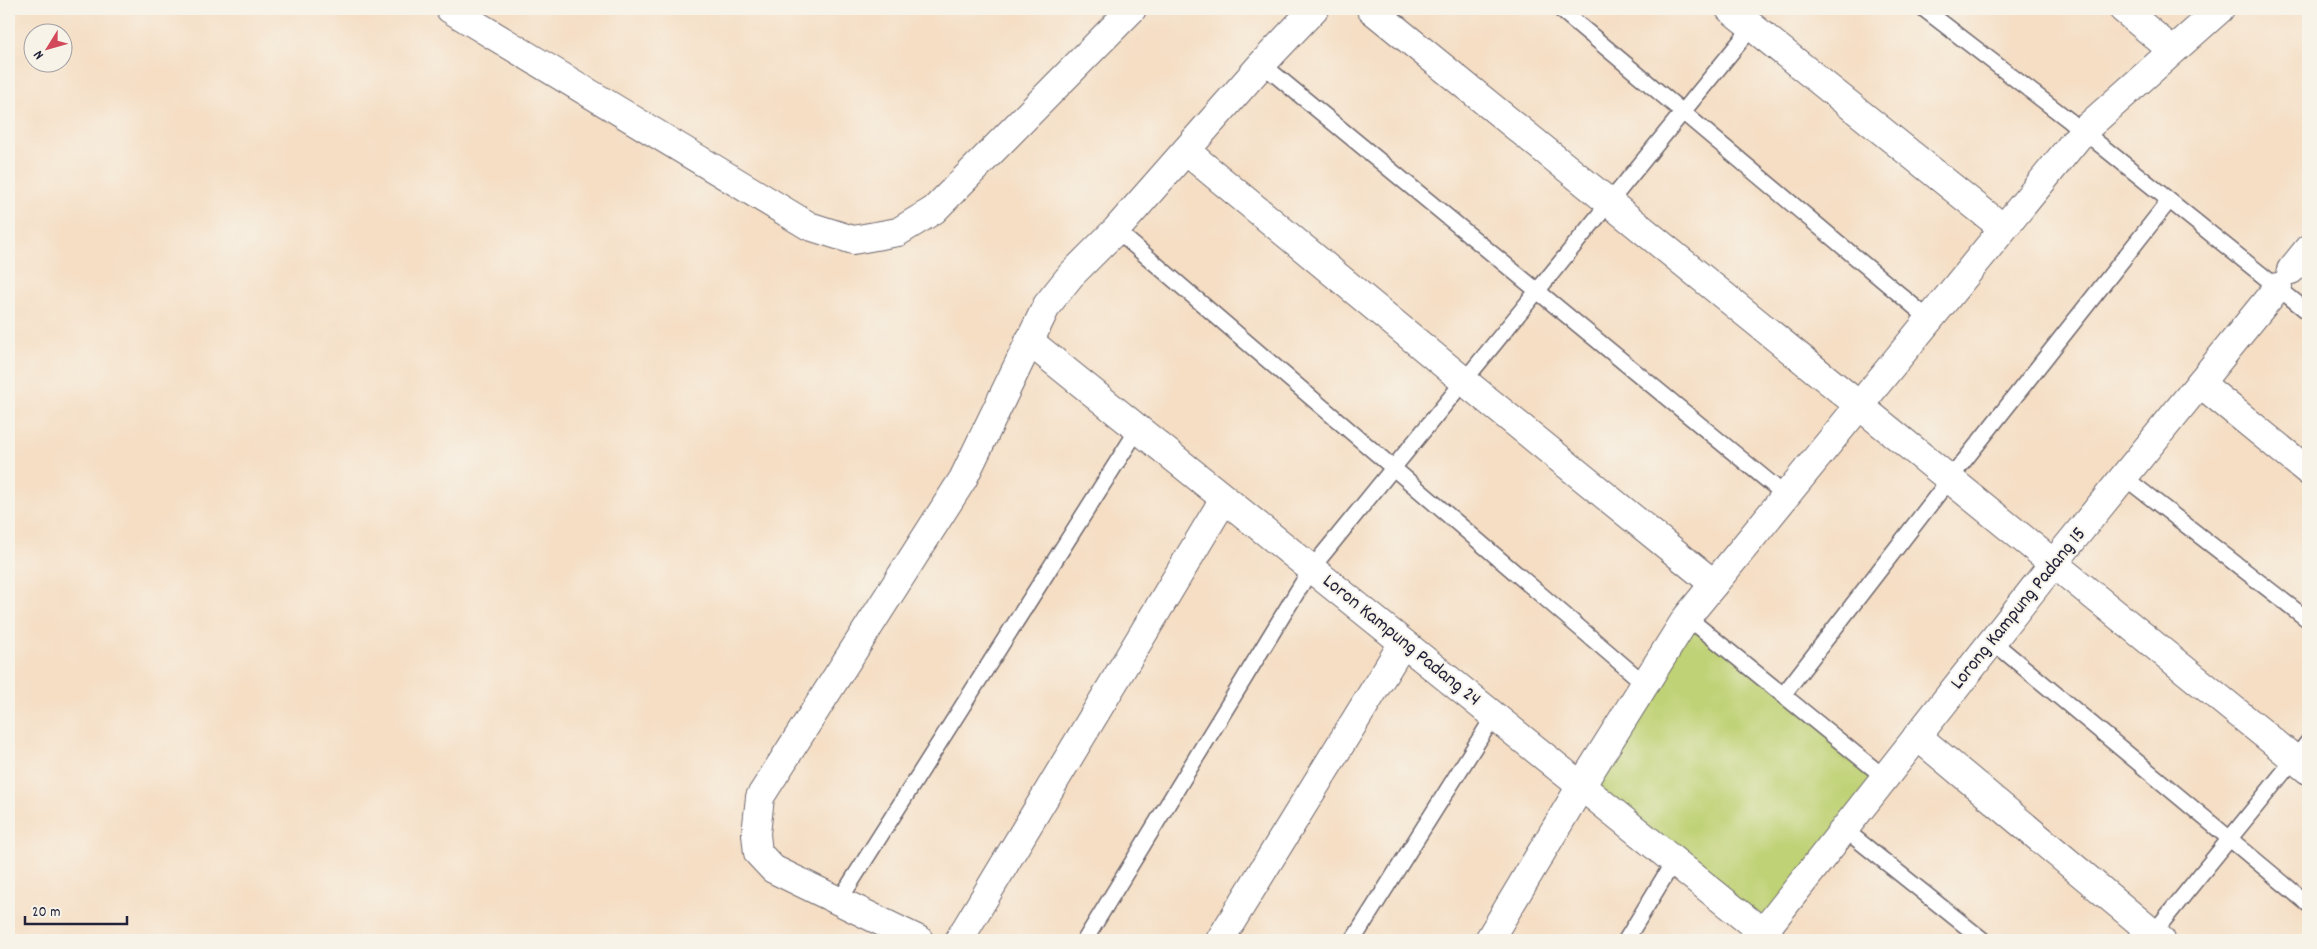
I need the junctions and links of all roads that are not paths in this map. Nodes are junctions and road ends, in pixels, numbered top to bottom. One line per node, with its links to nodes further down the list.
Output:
1 (450, 9): 2 (street)
2 (1132, 9)
3 (1314, 9): 12 (street)
4 (1370, 9): 17 (street)
5 (1560, 9): 13 (lane)
6 (1730, 9): 10 (street)
7 (1924, 9): 14 (lane)
8 (2123, 9): 11 (street)
9 (2220, 9): 11 (street)
10 (1752, 27): 13 (lane); 18 (street)
11 (2172, 50): 14 (street)
12 (1262, 64): 15 (street); 22 (lane)
13 (1683, 112): 17 (lane); 24 (lane)
14 (2083, 131): 16 (lane); 18 (street)
15 (1186, 151): 19 (street); 26 (street)
16 (2168, 202): 21 (lane); 33 (lane)
17 (1609, 203): 22 (lane); 28 (street)
18 (2003, 228): 24 (street)
19 (1116, 230): 25 (street); 30 (lane)
20 (2308, 249): 21 (street, Lorong Kampung Padang 15)
21 (2284, 279): 23 (lane); 27 (street, Lorong Kampung Padang 15)
22 (1537, 291): 26 (lane); 34 (lane)
23 (2308, 312)
24 (1929, 319): 28 (street)
25 (1029, 341): 29 (street, Loron Kampung Padang 24); 53 (street)
26 (1464, 381): 30 (lane); 38 (street)
27 (2200, 383): 31 (street); 32 (street, Lorong Kampung Padang 15)
28 (1858, 406): 33 (street); 34 (street)
29 (1138, 429): 35 (street, Loron Kampung Padang 24); 53 (lane)
30 (1394, 468): 37 (lane); 43 (lane)
31 (2308, 471)
32 (2124, 477): 36 (street, Lorong Kampung Padang 15); 40 (lane)
33 (1949, 480): 36 (street); 44 (lane)
34 (1785, 495): 38 (street)
35 (1224, 498): 37 (street, Loron Kampung Padang 24); 58 (street)
36 (2053, 564): 41 (street, Lorong Kampung Padang 15); 47 (street)
37 (1311, 569): 42 (street, Loron Kampung Padang 24); 59 (lane)
38 (1714, 584): 39 (street)
39 (1687, 617): 43 (street); 44 (lane)
40 (2308, 620)
41 (1992, 642): 46 (street, Lorong Kampung Padang 15); 51 (lane)
42 (1403, 643): 45 (street, Loron Kampung Padang 24); 60 (street)
43 (1645, 684): 49 (street)
44 (1783, 695): 48 (lane)
45 (1494, 716): 49 (street, Loron Kampung Padang 24); 61 (lane)
46 (1917, 736): 48 (street, Lorong Kampung Padang 15); 56 (street)
47 (2304, 757): 51 (lane)
48 (1884, 777): 50 (street, Lorong Kampung Padang 15)
49 (1581, 786): 52 (street, Loron Kampung Padang 24); 62 (street)
50 (1844, 829): 55 (street, Lorong Kampung Padang 15); 64 (lane)
51 (2229, 840): 54 (lane); 56 (lane)
52 (1674, 861): 55 (street, Loron Kampung Padang 24); 63 (lane)
53 (839, 901): 57 (street)
54 (2308, 904)
55 (1763, 937)
56 (2153, 938)
57 (919, 940)
58 (959, 940)
59 (1085, 940)
60 (1220, 940)
61 (1353, 940)
62 (1489, 940)
63 (1626, 940)
64 (1982, 940)

